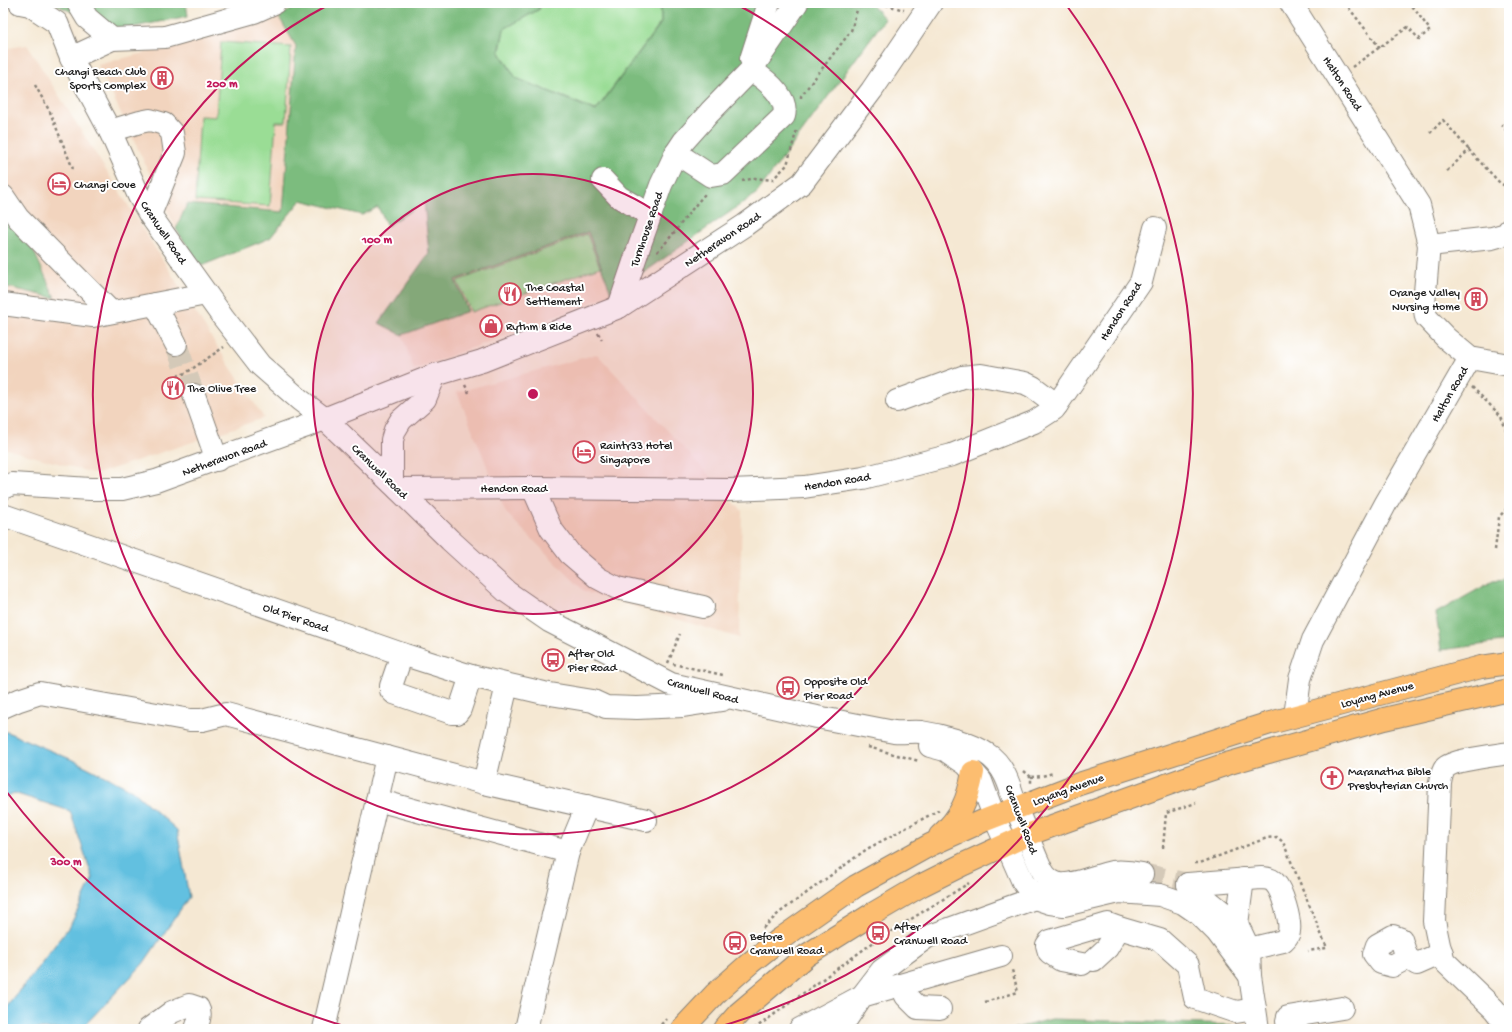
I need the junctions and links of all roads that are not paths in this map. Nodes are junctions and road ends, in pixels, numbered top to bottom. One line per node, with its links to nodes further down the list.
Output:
1 (20, 3): 9 (street, Cranwell Road)
2 (78, 3): 8 (street)
3 (274, 3): 8 (street)
4 (769, 3): 10 (street)
5 (931, 3): 23 (street, Netheravon Road)
6 (1291, 3): 19 (street, Halton Road)
7 (795, 4): 10 (street, Turnhouse Road)
8 (112, 39): 9 (street)
9 (72, 58): 11 (street, Cranwell Road)
10 (751, 70): 12 (street, Turnhouse Road); 12 (street)
11 (110, 131): 16 (street, Cranwell Road); 16 (street)
12 (676, 153): 15 (street, Turnhouse Road)
13 (603, 180): 15 (street)
14 (3, 196): 24 (street)
15 (651, 213): 23 (street, Turnhouse Road)
16 (150, 215): 20 (street, Cranwell Road)
17 (1155, 228): 31 (street, Hendon Road)
18 (1508, 233): 19 (street)
19 (1430, 245): 26 (street, Halton Road)
20 (206, 294): 22 (street); 32 (street, Cranwell Road)
21 (3, 304): 24 (street)
22 (155, 304): 24 (street); 25 (street)
23 (619, 307): 28 (street, Netheravon Road)
24 (111, 312)
25 (176, 344)
26 (1465, 366): 27 (street); 50 (street, Halton Road)
27 (1509, 366)
28 (435, 375): 32 (street, Netheravon Road); 34 (street)
29 (194, 395): 33 (street)
30 (897, 401): 31 (street)
31 (1056, 405): 36 (street, Hendon Road)
32 (325, 419): 33 (street, Netheravon Road); 34 (street, Cranwell Road)
33 (217, 460): 35 (street, Netheravon Road)
34 (395, 486): 36 (street, Hendon Road); 41 (street, Cranwell Road)
35 (3, 488)
36 (533, 488): 38 (street)
37 (3, 515): 39 (street, Old Pier Road)
38 (703, 607)
39 (402, 654): 42 (street, Old Pier Road); 42 (street)
40 (1509, 663): 50 (main road, Loyang Avenue)
41 (652, 673): 43 (street, Cranwell Road); 47 (street, Old Pier Road)
42 (471, 676): 44 (street, Old Pier Road)
43 (671, 684): 46 (street, Cranwell Road); 49 (street, Old Pier Road)
44 (506, 685): 47 (street, Old Pier Road); 55 (street)
45 (1509, 690): 61 (main road)
46 (736, 698): 49 (street, Old Pier Road); 51 (street, Cranwell Road)
47 (593, 701): 49 (street, Old Pier Road)
48 (3, 707): 53 (street)
49 (637, 708)
50 (1295, 716): 58 (main road, Loyang Avenue)
51 (904, 733): 54 (street, Cranwell Road); 58 (street, Cranwell Road)
52 (1509, 753): 72 (street)
53 (387, 757): 55 (street); 56 (street)
54 (973, 772): 59 (street, Cranwell Road); 62 (main road)
55 (484, 783): 57 (street)
56 (377, 800): 64 (street); 84 (street)
57 (587, 806): 60 (street); 64 (street)
58 (1017, 807): 59 (main road, Loyang Avenue); 61 (street, Cranwell Road)
59 (994, 816): 62 (main road, Loyang Avenue); 63 (street, Cranwell Road)
60 (646, 820)
61 (1027, 835): 63 (main road); 65 (street, Cranwell Road)
62 (930, 844): 86 (main road, Loyang Avenue)
63 (1006, 845): 68 (street, Cranwell Road); 87 (main road)
64 (568, 852): 85 (street)
65 (1043, 873): 66 (street); 68 (street)
66 (1142, 874)
67 (1243, 879): 69 (street); 69 (street); 71 (street)
68 (1029, 890): 75 (street); 77 (street)
69 (1237, 924): 71 (street)
70 (1119, 928): 70 (street); 80 (street)
71 (1249, 949): 75 (street)
72 (1442, 953): 74 (street); 81 (street)
73 (1001, 956): 76 (street)
74 (1407, 958)
75 (1250, 976): 80 (street)
76 (901, 985): 77 (street); 79 (street)
77 (862, 996): 88 (street); 89 (street)
78 (1342, 1008): 90 (street)
79 (940, 1010)
80 (1257, 1019)
81 (1509, 1028)
82 (149, 1029): 83 (street)
83 (196, 1029)
84 (324, 1029)
85 (526, 1029)
86 (682, 1029)
87 (725, 1029)
88 (800, 1029)
89 (840, 1029)
90 (1288, 1029)

